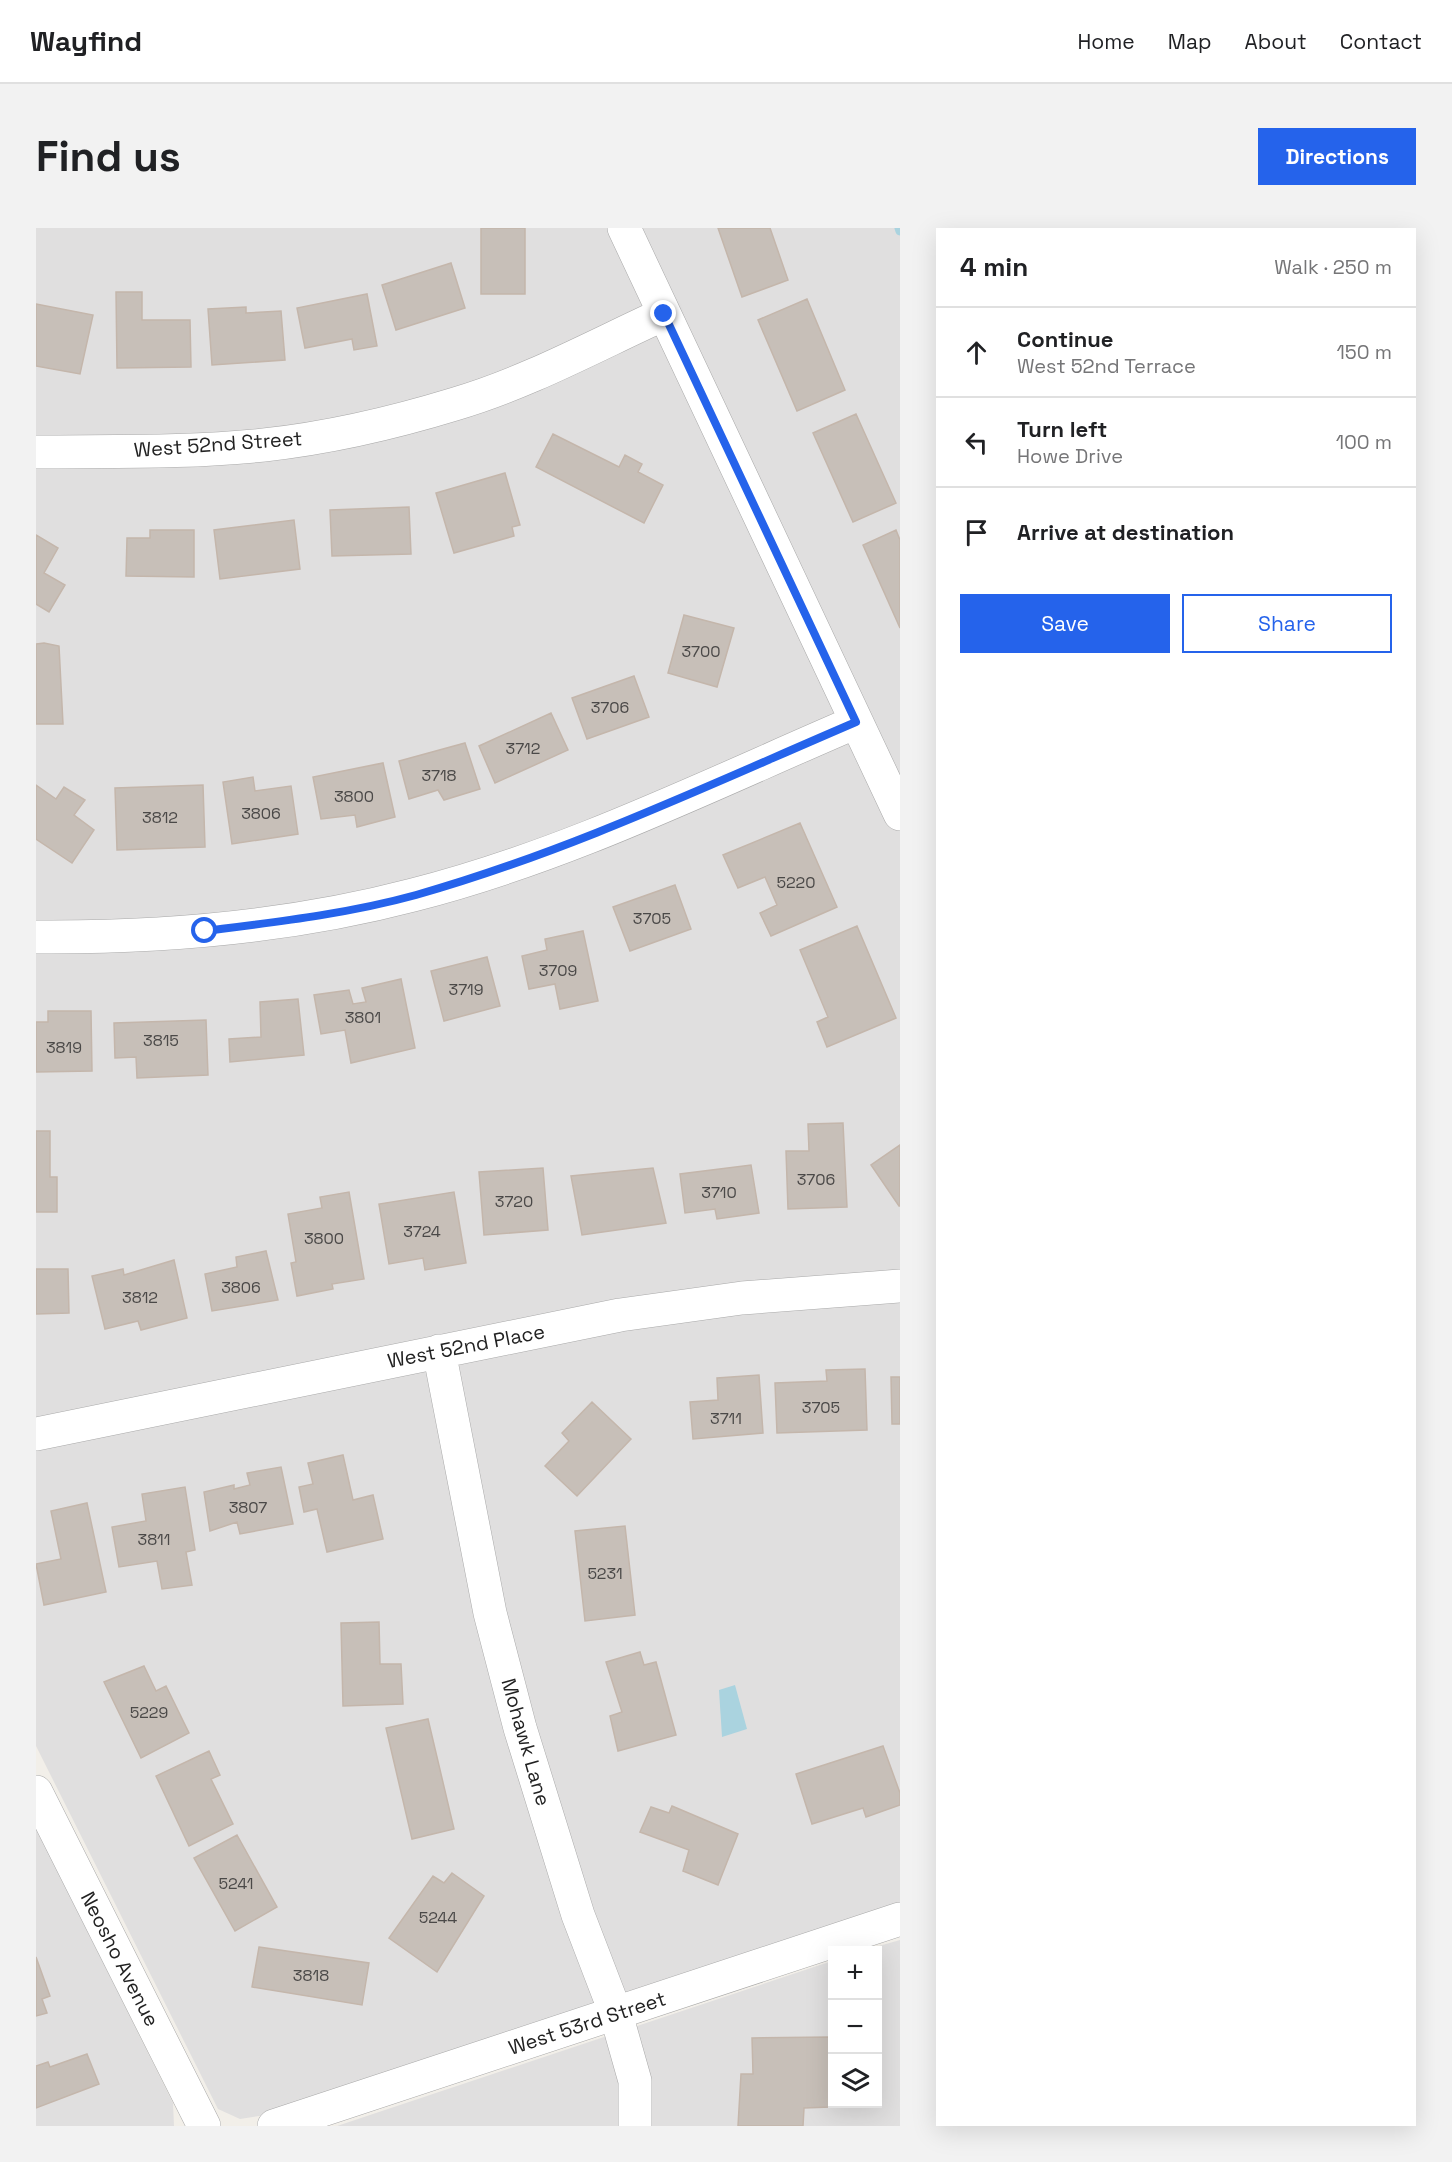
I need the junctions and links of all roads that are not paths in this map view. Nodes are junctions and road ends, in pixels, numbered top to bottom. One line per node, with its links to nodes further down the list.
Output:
1 (624, 228): 2 (street)
2 (664, 314): 3 (street, West 52nd Street); 4 (street)
3 (36, 452)
4 (856, 722): 5 (street); 6 (street)
5 (900, 814)
6 (36, 937)
7 (900, 1286): 8 (street, West 52nd Place)
8 (439, 1350): 9 (street, West 52nd Place); 12 (street, Mohawk Lane)
9 (36, 1434)
10 (36, 1792): 13 (street, Neosho Avenue)
11 (900, 1919): 12 (street, West 53rd Street)
12 (616, 2014): 14 (street, West 53rd Street); 15 (street, Mohawk Lane)
13 (204, 2126)
14 (274, 2126)
15 (635, 2126)

